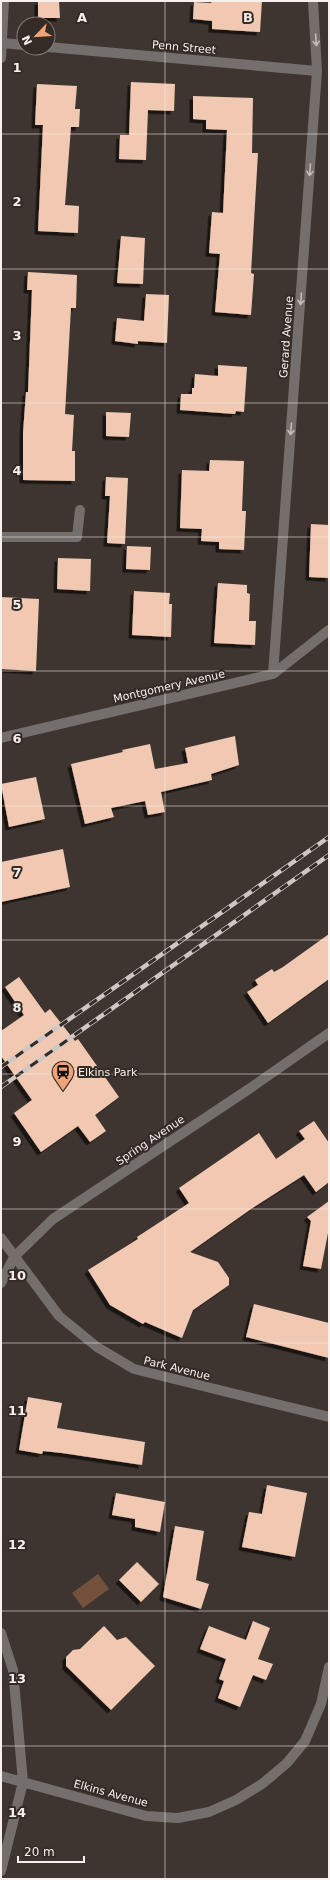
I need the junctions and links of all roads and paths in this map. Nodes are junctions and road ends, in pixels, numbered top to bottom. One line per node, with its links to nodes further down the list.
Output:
1 (4, 1): 3 (street)
2 (313, 1): 7 (street, Gerard Avenue, one-way to 7)
3 (2, 43): 4 (street); 6 (street)
4 (16, 44)
5 (56, 48): 7 (street, Penn Street)
6 (1, 58)
7 (317, 71): 11 (street, Gerard Avenue, one-way to 11)
8 (80, 510): 9 (street)
9 (1, 537)
10 (329, 630): 11 (street, Montgomery Avenue)
11 (273, 674): 12 (street, Montgomery Avenue)
12 (1, 738)
13 (329, 1033): 15 (street, Spring Avenue)
14 (1, 1238): 15 (street, Park Avenue)
15 (14, 1257): 16 (street, Spring Avenue); 17 (street, Park Avenue)
16 (1, 1283)
17 (329, 1417)
18 (1, 1632): 21 (street)
19 (329, 1668): 21 (street, Elkins Avenue)
20 (1, 1776): 21 (street, Elkins Avenue)
21 (23, 1782): 22 (street)
22 (1, 1871)

